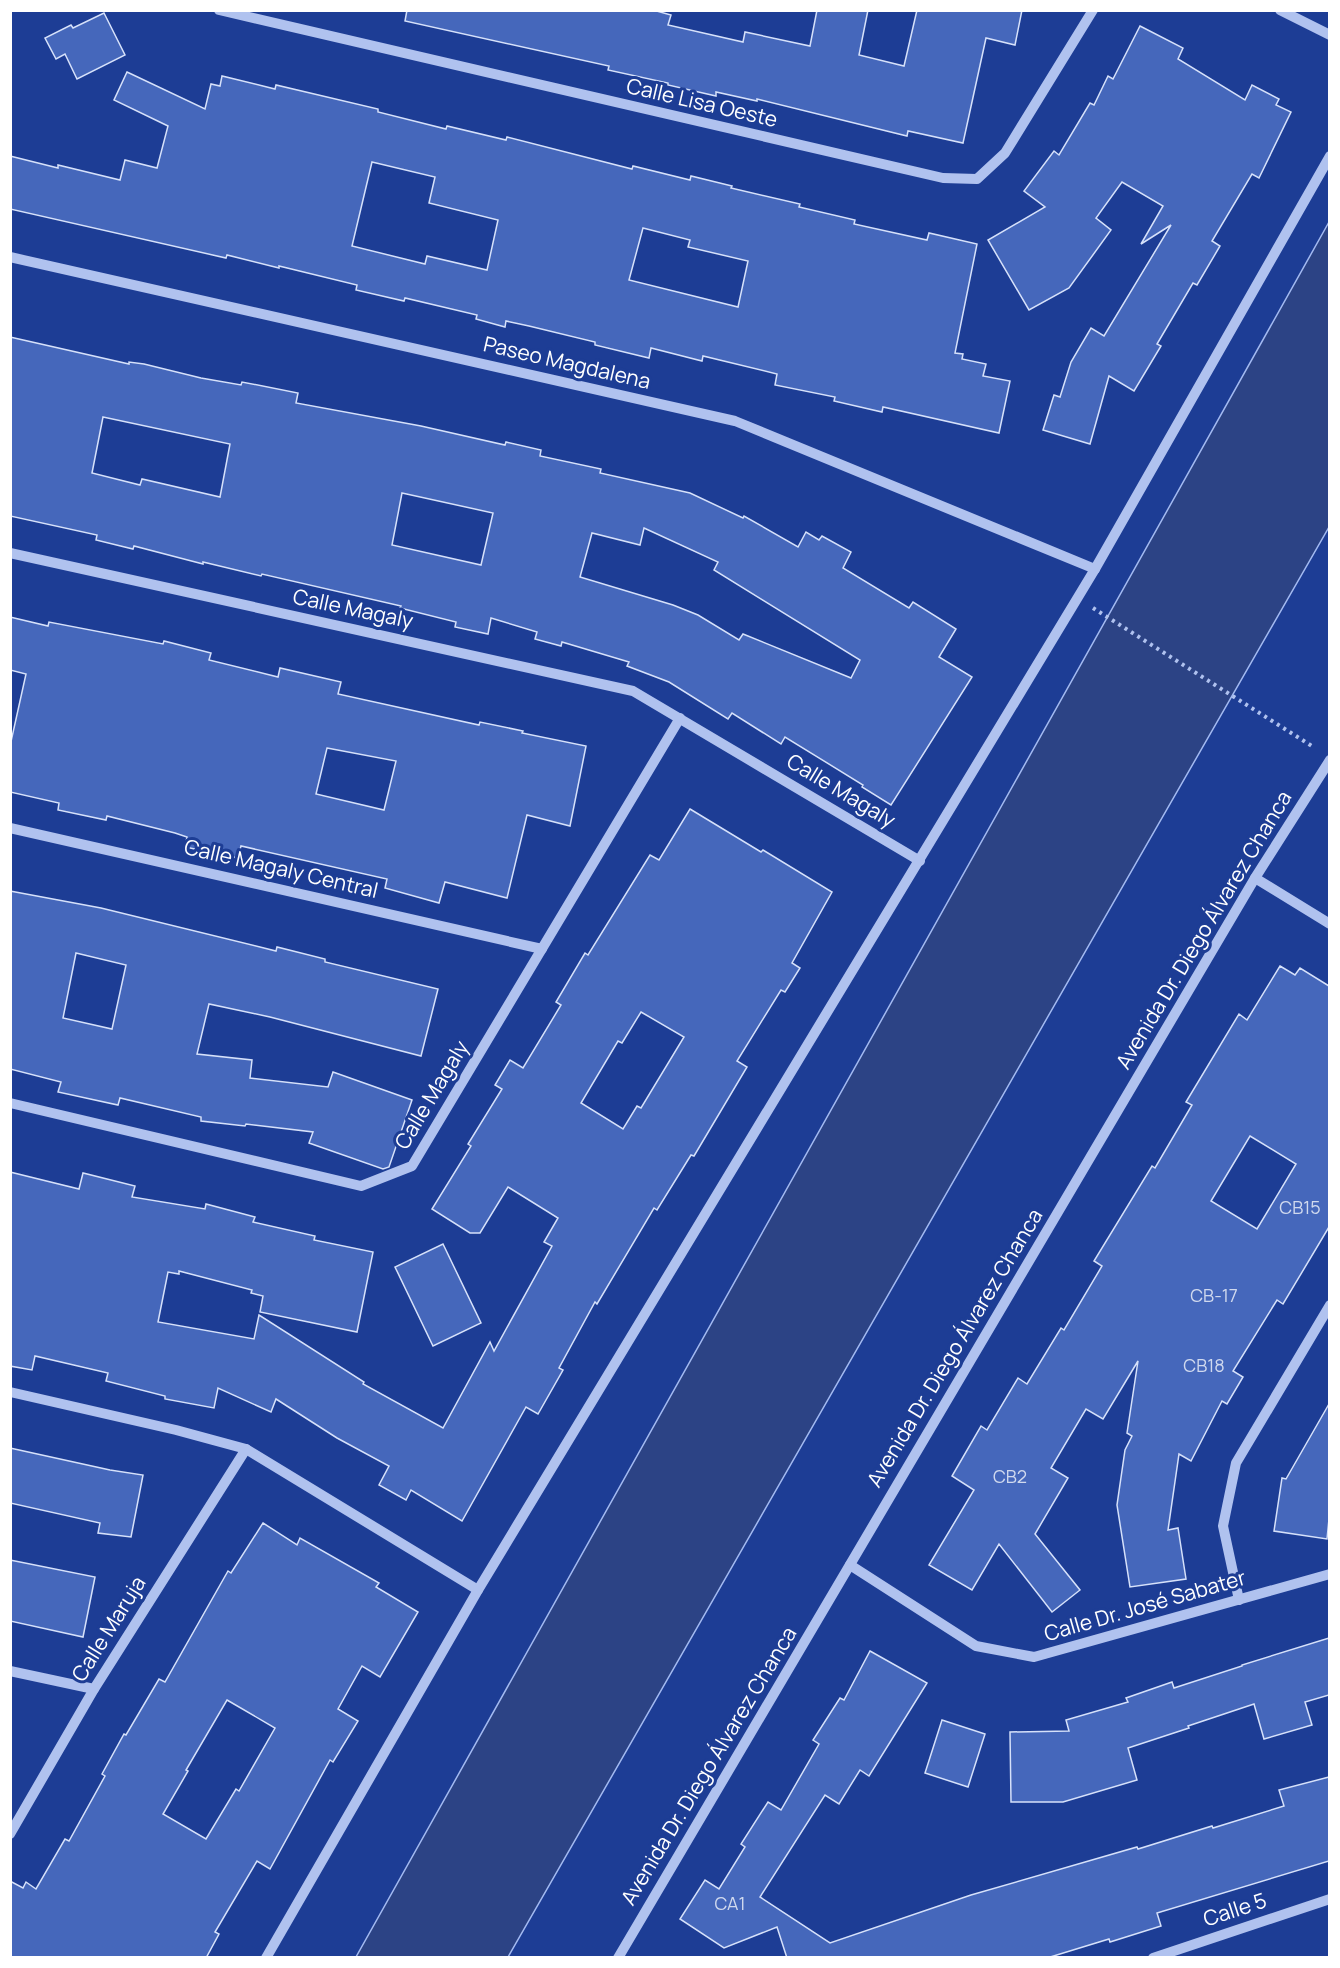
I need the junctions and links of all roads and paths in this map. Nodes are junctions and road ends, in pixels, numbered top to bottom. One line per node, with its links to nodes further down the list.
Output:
1 (219, 10): 2 (street, Calle Lisa Oeste)
2 (1093, 10)
3 (1280, 10): 4 (street)
4 (1329, 35)
5 (1329, 156): 8 (street)
6 (10, 257): 8 (street, Paseo Magdalena)
7 (10, 553): 10 (street, Calle Magaly)
8 (1095, 569): 13 (street)
9 (1100, 612): 11 (path)
10 (680, 718): 13 (street, Calle Magaly); 16 (street, Calle Magaly)
11 (1325, 756): 14 (street, Avenida Dr. Diego Álvarez Chanca)
12 (10, 828): 16 (street, Calle Magaly Central)
13 (920, 861): 23 (street)
14 (1255, 878): 15 (street); 21 (street, Avenida Dr. Diego Álvarez Chanca)
15 (1329, 924)
16 (543, 949): 17 (street, Calle Magaly)
17 (10, 1103)
18 (1329, 1305): 24 (street)
19 (10, 1392): 20 (street)
20 (246, 1449): 23 (street); 26 (street, Calle Maruja)
21 (850, 1565): 24 (street, Calle Dr. José Sabater); 30 (street, Avenida Dr. Diego Álvarez Chanca)
22 (1329, 1574): 24 (street, Calle Dr. José Sabater)
23 (478, 1590): 29 (street)
24 (1239, 1600)
25 (10, 1671): 26 (street)
26 (94, 1689): 27 (street, Calle Maruja)
27 (10, 1834)
28 (1329, 1899): 31 (street, Calle 5)
29 (266, 1958)
30 (618, 1958)
31 (1153, 1958)

